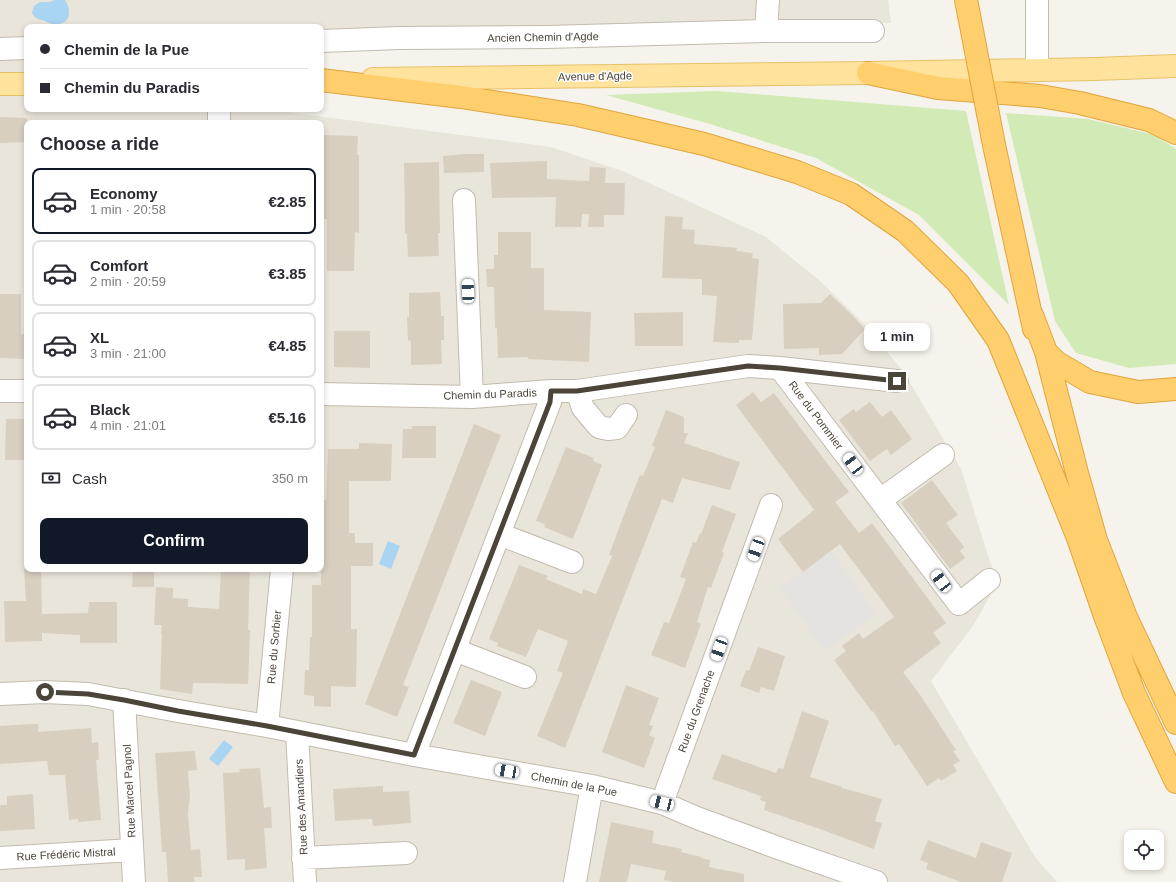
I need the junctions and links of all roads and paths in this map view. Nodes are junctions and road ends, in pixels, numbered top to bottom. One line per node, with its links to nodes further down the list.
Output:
1 (768, 0): 5 (street)
2 (1038, 0): 10 (street)
3 (967, 8): 18 (highway, bridge)
4 (873, 30): 5 (street, Ancien Chemin d'Agde)
5 (766, 31): 6 (street, Ancien Chemin d'Agde)
6 (324, 40)
7 (0, 48): 8 (street)
8 (24, 48)
9 (1176, 66): 10 (main road, Avenue d'Agde)
10 (1037, 70): 11 (main road, Avenue d'Agde)
11 (868, 73): 12 (main road, Avenue d'Agde); 16 (highway)
12 (324, 80)
13 (324, 80): 34 (highway)
14 (0, 84): 15 (main road)
15 (24, 84)
16 (1176, 133)
17 (464, 200): 28 (street)
18 (1032, 315): 19 (highway); 34 (highway)
19 (1046, 352): 22 (highway); 42 (highway)
20 (780, 368): 21 (street, Chemin du Paradis); 26 (street, Chemin du Paradis); 31 (street, Rue du Pommier)
21 (897, 381)
22 (1176, 390)
23 (0, 391): 24 (street)
24 (24, 391)
25 (551, 391): 26 (street, Chemin du Paradis); 28 (street, Chemin du Paradis); 33 (street)
26 (577, 391): 29 (street)
27 (324, 394): 28 (street, Chemin du Paradis)
28 (472, 397)
29 (626, 415)
30 (942, 454): 31 (street)
31 (880, 500): 37 (street, Rue du Pommier)
32 (772, 505): 48 (street, Rue du Grenache)
33 (499, 534): 35 (street); 38 (street)
34 (1078, 538): 46 (highway)
35 (572, 562)
36 (282, 572): 43 (street, Rue du Sorbier)
37 (989, 580)
38 (455, 650): 39 (street); 45 (street)
39 (525, 677)
40 (0, 694): 41 (street, Chemin de la Pue)
41 (124, 700): 43 (street, Chemin de la Pue); 49 (street, Rue Marcel Pagnol)
42 (1176, 723)
43 (267, 726): 44 (street, Chemin de la Pue)
44 (297, 732): 45 (street, Chemin de la Pue); 52 (street, Rue des Amandiers)
45 (414, 755): 47 (street, Chemin de la Pue)
46 (1176, 782)
47 (592, 786): 48 (street, Chemin de la Pue); 55 (street)
48 (662, 803): 56 (street, Chemin de la Pue)
49 (132, 850): 51 (street, Rue Frédéric Mistral); 53 (street, Rue Marcel Pagnol)
50 (406, 853): 52 (street)
51 (0, 858)
52 (303, 858): 54 (street, Rue des Amandiers)
53 (134, 882)
54 (305, 882)
55 (576, 882)
56 (876, 882)

